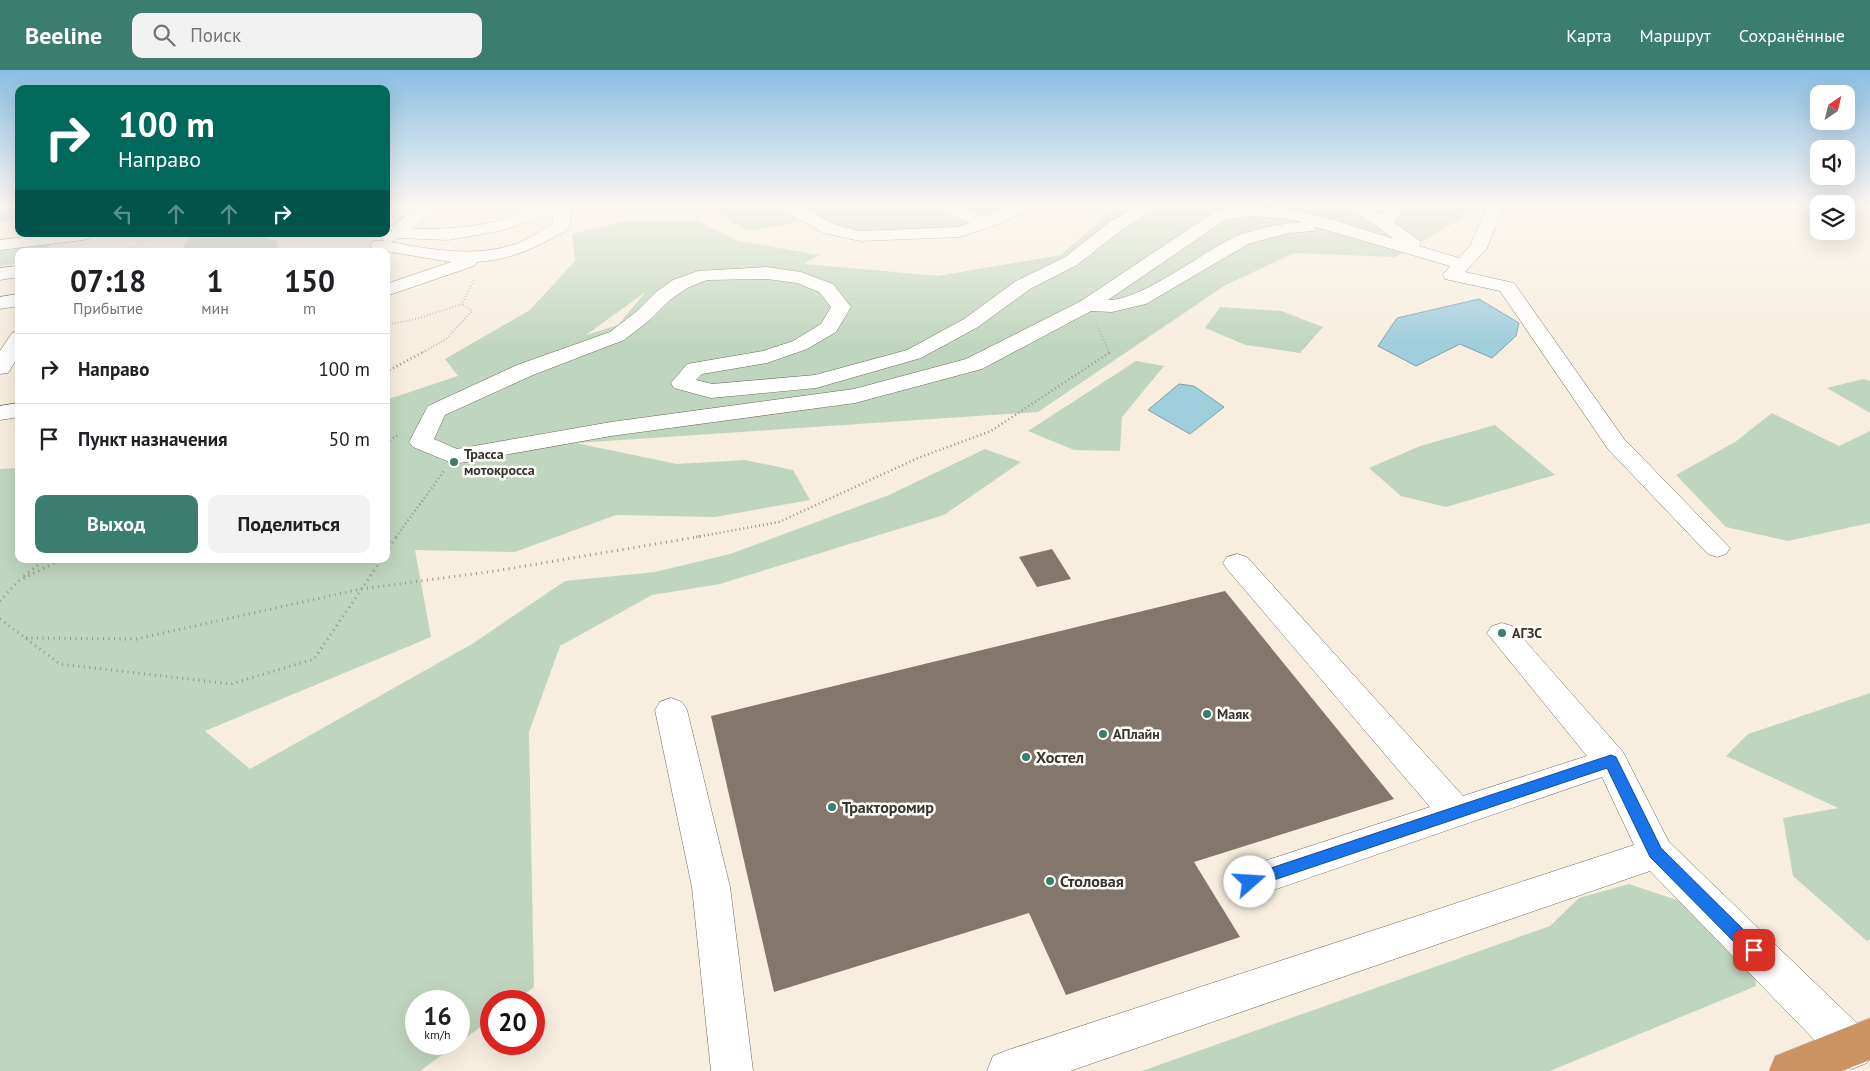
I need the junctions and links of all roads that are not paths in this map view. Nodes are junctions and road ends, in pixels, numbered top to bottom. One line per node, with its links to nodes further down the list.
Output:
1 (425, 252): 10 (street)
2 (487, 252): 10 (street)
3 (502, 252): 10 (street)
4 (1083, 252): 17 (street)
5 (1167, 252): 17 (street)
6 (1222, 252): 17 (street)
7 (1420, 252): 11 (street)
8 (1428, 252): 11 (street)
9 (1474, 252): 11 (street)
10 (486, 256): 14 (street)
11 (1461, 264): 22 (street)
12 (15, 272): 13 (street)
13 (0, 274)
14 (390, 289)
15 (15, 301): 16 (street)
16 (0, 303)
17 (1088, 305)
18 (15, 344): 19 (street)
19 (0, 368)
20 (15, 411): 21 (street)
21 (0, 413)
22 (1717, 548)
23 (1237, 563): 27 (street)
24 (1502, 633): 26 (street)
25 (671, 710): 31 (street)
26 (1611, 761): 27 (street); 28 (street)
27 (1456, 812): 29 (street)
28 (1656, 853): 30 (street); 32 (street)
29 (1250, 882)
30 (1861, 1044): 33 (highway)
31 (732, 1071)
32 (1008, 1071)
33 (1790, 1071)

